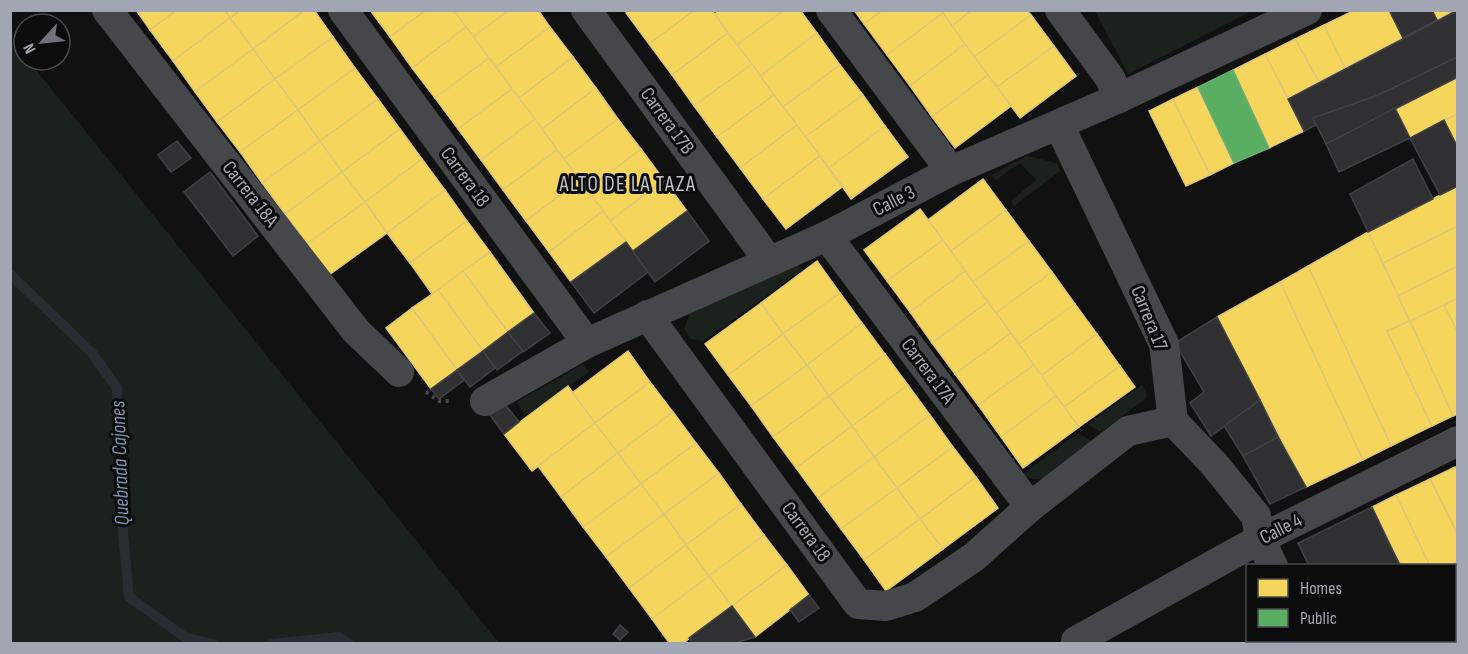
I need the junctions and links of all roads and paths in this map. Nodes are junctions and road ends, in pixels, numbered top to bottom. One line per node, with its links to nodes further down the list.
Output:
1 (107, 10): 14 (street, Carrera 18A)
2 (344, 10): 13 (street, Carrera 18)
3 (586, 10): 11 (street, Carrera 17B)
4 (831, 10): 9 (street)
5 (1060, 10): 7 (street)
6 (1307, 10): 7 (street, Calle 3)
7 (1119, 99): 8 (street, Calle 3)
8 (1059, 125): 9 (street, Calle 3); 16 (street, Carrera 17)
9 (951, 171): 10 (street, Calle 3)
10 (827, 236): 11 (street, Calle 3); 18 (street, Carrera 17A)
11 (769, 261): 12 (street, Calle 3)
12 (647, 315): 13 (street, Calle 3); 18 (street, Carrera 18)
13 (587, 343): 15 (street, Calle 3)
14 (399, 372): 15 (path)
15 (485, 401)
16 (1173, 421): 18 (street); 19 (street)
17 (1458, 441): 19 (street, Calle 4)
18 (1030, 507)
19 (1260, 539): 20 (street); 21 (street, Calle 4)
20 (1272, 564)
21 (1076, 641)

